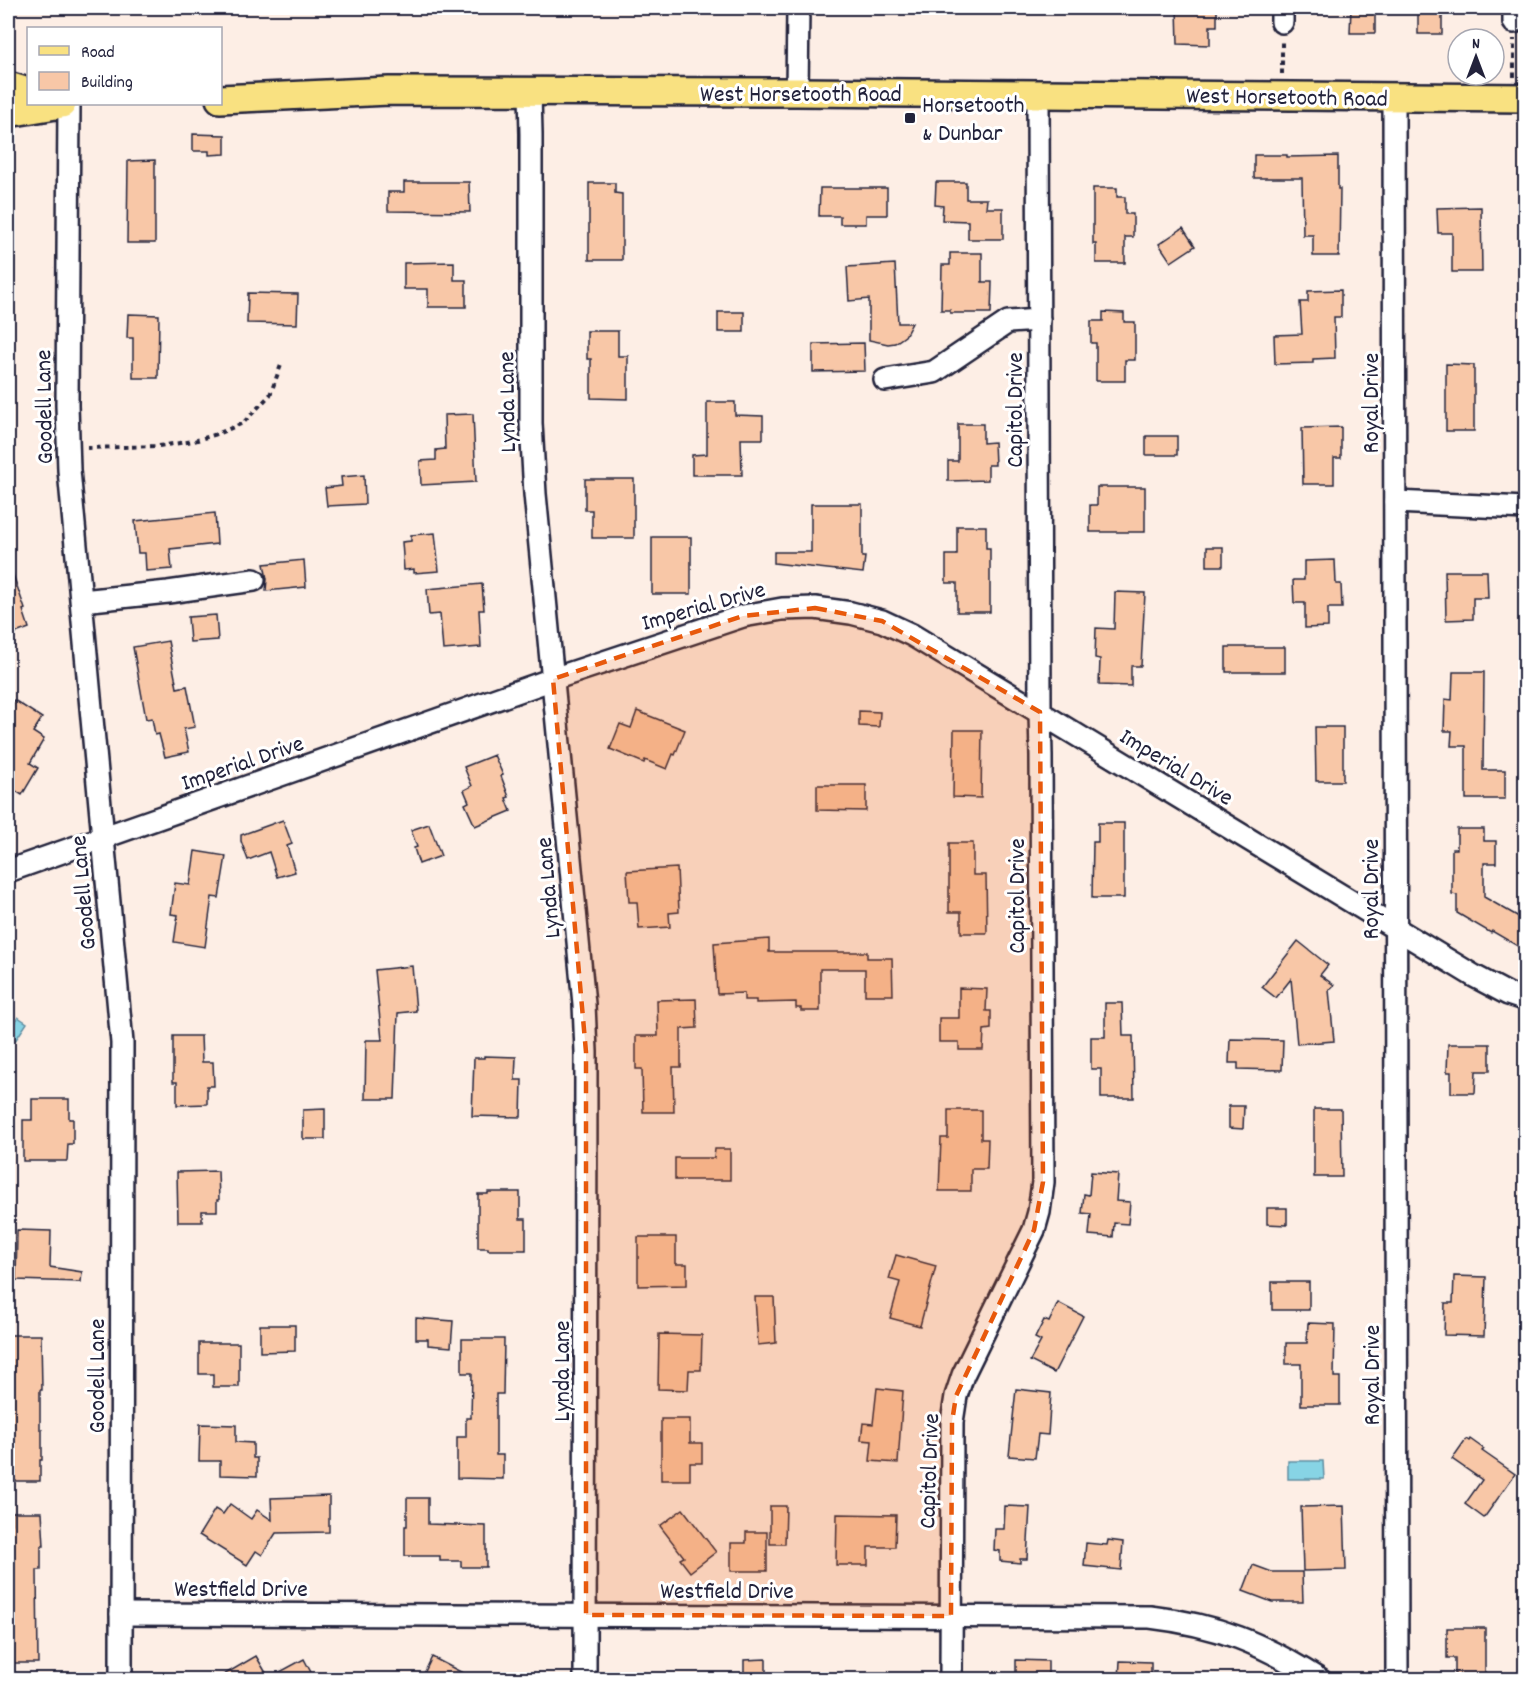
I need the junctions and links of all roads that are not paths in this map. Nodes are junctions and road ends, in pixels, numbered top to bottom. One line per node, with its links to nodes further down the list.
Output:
1 (798, 8): 4 (street)
2 (8, 86): 3 (main road)
3 (27, 92)
4 (797, 92): 5 (main road, West Horsetooth Road); 6 (main road, West Horsetooth Road)
5 (530, 93): 9 (main road, West Horsetooth Road); 19 (street, Lynda Lane)
6 (1038, 94): 7 (main road, West Horsetooth Road); 13 (street, Capitol Drive)
7 (1394, 98): 8 (main road, West Horsetooth Road); 15 (street, Royal Drive)
8 (1520, 98)
9 (222, 99)
10 (56, 105): 12 (main road)
11 (69, 105): 18 (street, Goodell Lane)
12 (8, 113)
13 (1039, 320): 14 (street); 20 (street, Capitol Drive)
14 (885, 380)
15 (1395, 502): 16 (street); 23 (street, Royal Drive)
16 (1526, 508)
17 (254, 580): 18 (street)
18 (82, 601): 21 (street, Goodell Lane)
19 (553, 679): 20 (street, Imperial Drive); 21 (street, Imperial Drive); 26 (street, Lynda Lane)
20 (1040, 712): 23 (street, Imperial Drive); 27 (street, Capitol Drive)
21 (103, 838): 22 (street, Imperial Drive); 25 (street, Goodell Lane)
22 (8, 871)
23 (1395, 928): 24 (street, Imperial Drive); 32 (street, Royal Drive)
24 (1526, 1000)
25 (121, 1614): 26 (street, Westfield Drive); 28 (street, Goodell Lane)
26 (586, 1615): 27 (street, Westfield Drive); 29 (street, Lynda Lane)
27 (951, 1616): 30 (street, Capitol Drive); 31 (street, Westfield Drive)
28 (121, 1680)
29 (585, 1680)
30 (951, 1680)
31 (1320, 1680)
32 (1396, 1680)

